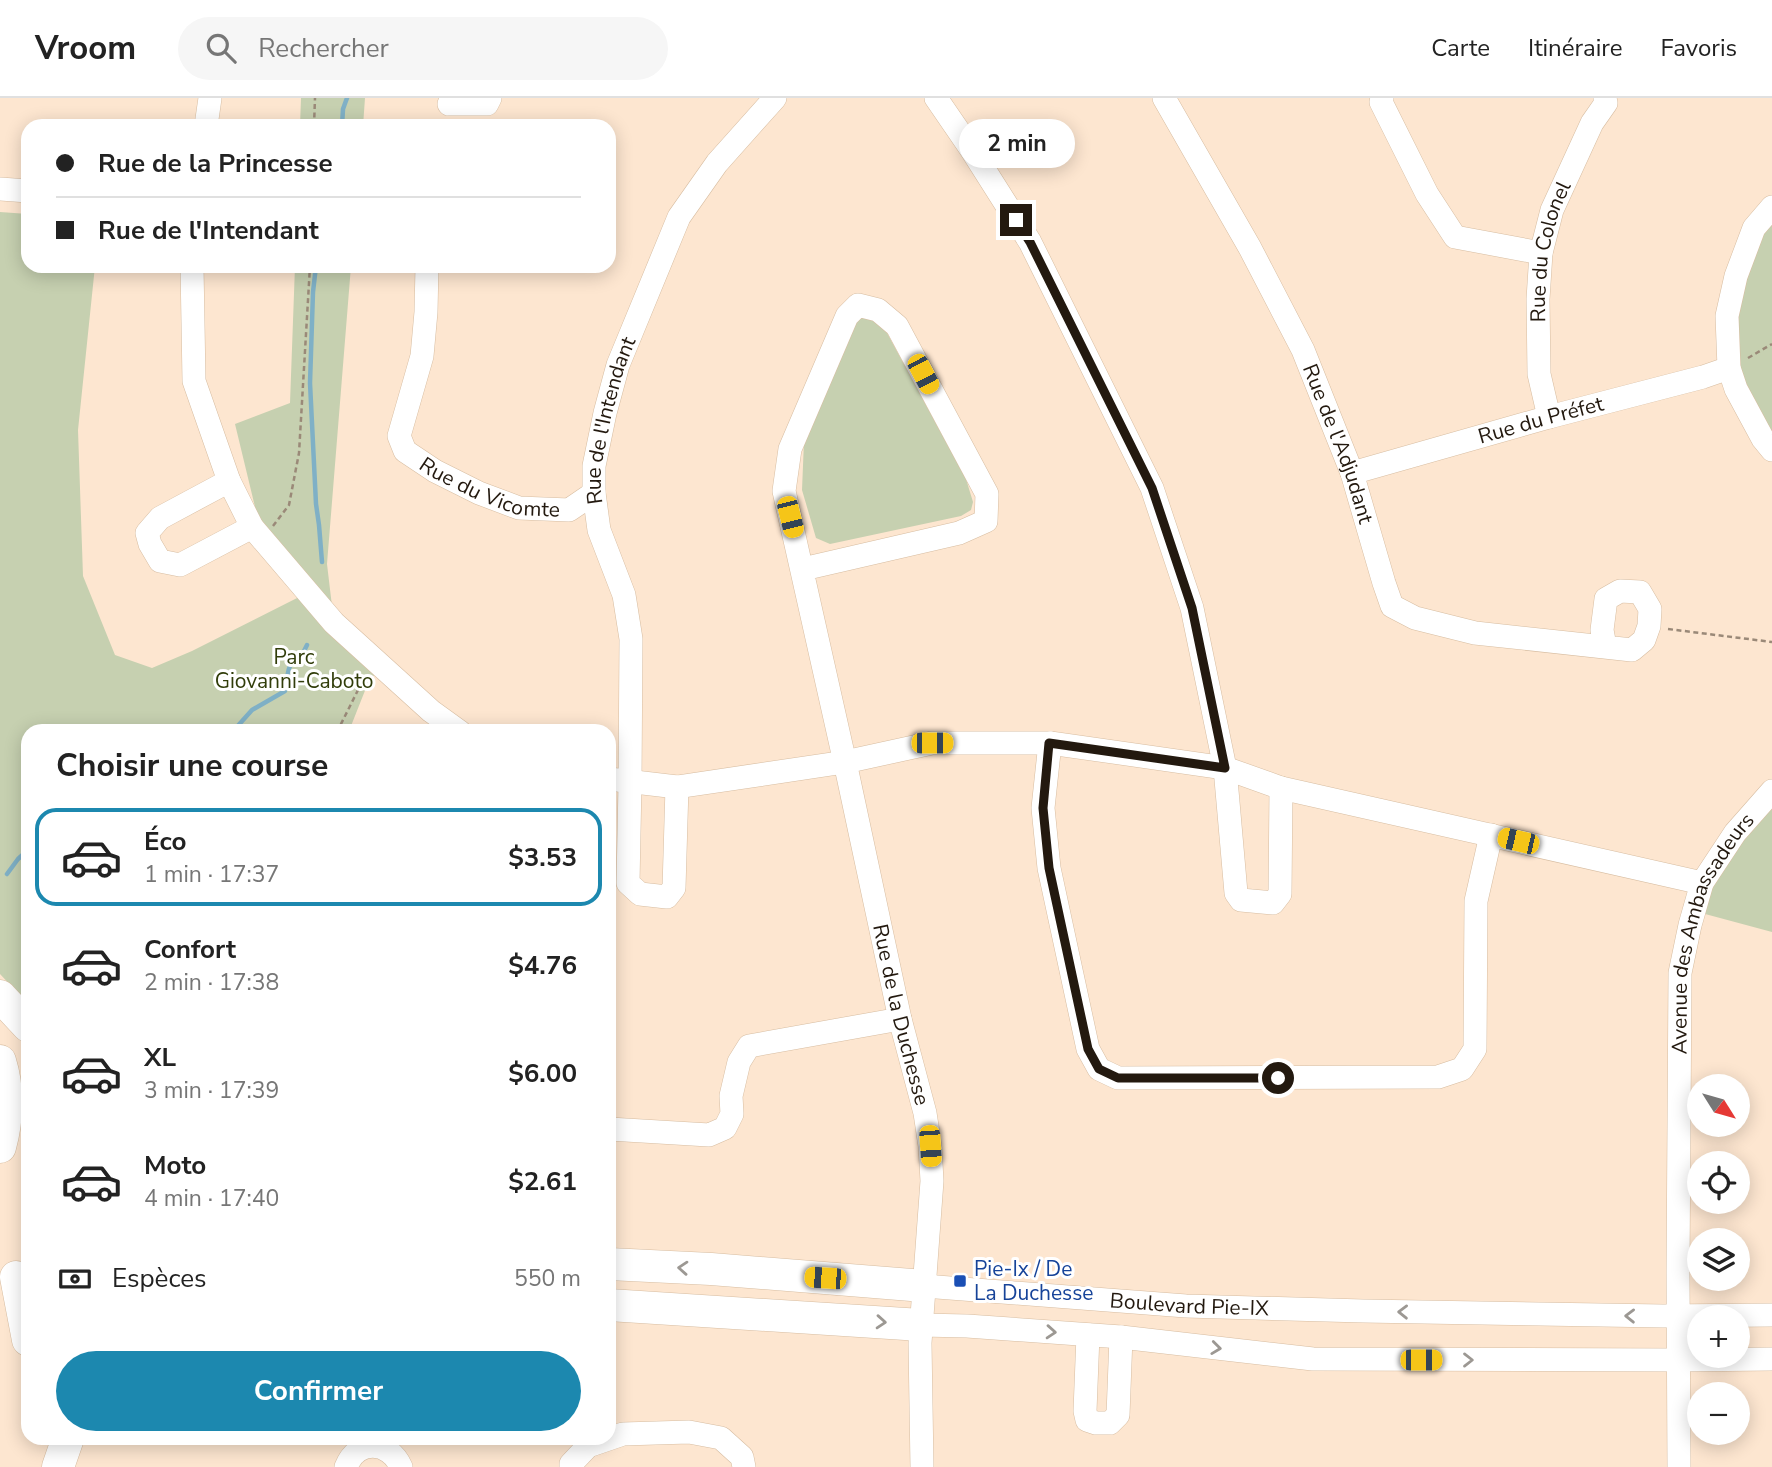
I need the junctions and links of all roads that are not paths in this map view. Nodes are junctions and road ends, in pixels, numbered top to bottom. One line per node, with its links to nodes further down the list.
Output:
1 (210, 98): 9 (street)
2 (490, 98): 8 (street)
3 (775, 98): 21 (street, Rue de l'Intendant)
4 (936, 98): 28 (street)
5 (1164, 98): 19 (street, Rue de l'Adjudant)
6 (1382, 98): 13 (street)
7 (1605, 98): 13 (street, Rue du Colonel)
8 (448, 109)
9 (207, 119)
10 (0, 189): 11 (street)
11 (21, 190)
12 (1772, 206): 16 (street)
13 (1541, 253): 17 (street, Rue du Colonel)
14 (192, 273): 20 (street)
15 (427, 273): 21 (street, Rue du Vicomte)
16 (1729, 368): 17 (street, Rue du Préfet); 18 (street)
17 (1549, 417): 19 (street, Rue du Préfet)
18 (1772, 450)
19 (1352, 473): 24 (street, Rue de l'Adjudant)
20 (229, 481): 22 (street); 22 (street)
21 (594, 493): 29 (street, Rue de l'Intendant)
22 (257, 533): 25 (street)
23 (803, 569): 23 (street, Rue de la Duchesse); 27 (street, Rue de la Duchesse)
24 (1605, 646): 24 (street, Rue de l'Adjudant)
25 (449, 724)
26 (1049, 743): 27 (street); 28 (street); 33 (street)
27 (845, 762): 30 (street); 37 (street, Rue de la Duchesse)
28 (1225, 768): 31 (street); 31 (street)
29 (620, 781): 30 (street); 30 (street, Rue de l'Intendant)
30 (677, 787)
31 (1282, 788): 33 (street)
32 (1772, 791): 34 (street, Avenue des Ambassadeurs)
33 (1491, 835): 34 (street)
34 (1702, 883): 49 (street, Avenue des Ambassadeurs)
35 (0, 996): 36 (highway)
36 (21, 1018)
37 (900, 1019): 39 (street); 43 (street, Rue de la Duchesse)
38 (0, 1061): 40 (highway)
39 (616, 1129)
40 (0, 1147)
41 (616, 1264): 42 (highway, Boulevard Pie-IX, one-way to 41)
42 (772, 1274): 43 (highway, Boulevard Pie-IX); 47 (highway)
43 (924, 1286): 49 (street, Boulevard Pie-IX, one-way to 43); 50 (street, Rue de la Duchesse)
44 (15, 1292): 46 (highway)
45 (616, 1305): 47 (highway, Boulevard Pie-IX)
46 (21, 1314)
47 (764, 1314): 50 (highway, Boulevard Pie-IX, one-way to 50)
48 (1772, 1315): 49 (street, Boulevard Pie-IX)
49 (1678, 1316): 54 (street, Avenue des Ambassadeurs)
50 (921, 1325): 51 (street, Boulevard Pie-IX, one-way to 51); 64 (street, Rue de la Duchesse)
51 (1088, 1335): 52 (street, Boulevard Pie-IX); 52 (street, Boulevard Pie-IX)
52 (1121, 1337): 54 (street, Boulevard Pie-IX, one-way to 54)
53 (1772, 1359): 54 (street, Boulevard Pie-IX)
54 (1679, 1360): 65 (street, Avenue des Ambassadeurs)
55 (616, 1436): 63 (street)
56 (50, 1445): 59 (highway)
57 (65, 1445): 59 (highway)
58 (591, 1445): 62 (street)
59 (56, 1467)
60 (346, 1467): 61 (street)
61 (401, 1467)
62 (571, 1467)
63 (744, 1467)
64 (922, 1467)
65 (1679, 1467)

